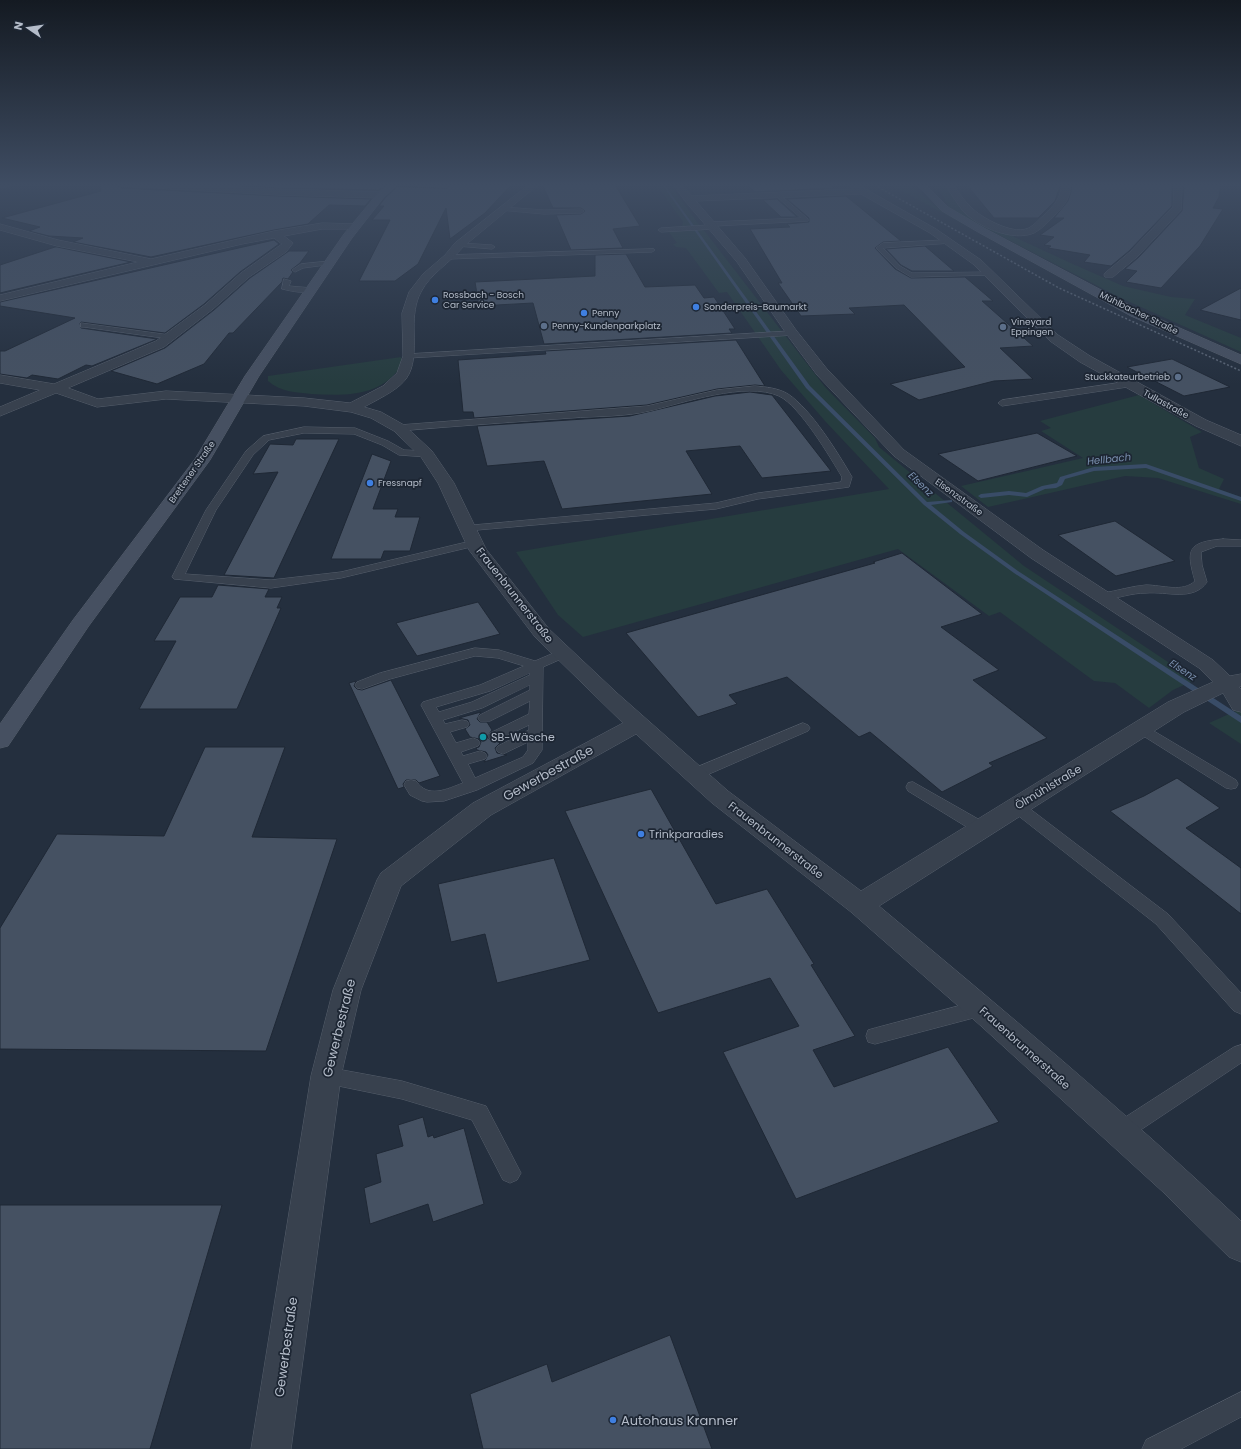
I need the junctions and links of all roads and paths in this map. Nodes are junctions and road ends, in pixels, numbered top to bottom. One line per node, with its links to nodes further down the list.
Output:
1 (99, 251): 13 (street)
2 (204, 251): 13 (street)
3 (281, 251): 23 (street)
4 (339, 251): 14 (street, Brettener Straße)
5 (454, 251): 12 (street)
6 (638, 251): 12 (lane)
7 (731, 251): 22 (street, Elsenzstraße)
8 (882, 251): 16 (lane)
9 (961, 251): 16 (street, Tullastraße)
10 (1019, 251): 25 (street, Mühlbacher Straße)
11 (1137, 251): 17 (street)
12 (449, 257): 24 (street)
13 (152, 263): 20 (street)
14 (331, 263): 15 (lane); 19 (street, Brettener Straße)
15 (296, 270)
16 (989, 274): 27 (street, Tullastraße)
17 (1110, 275)
18 (287, 281): 19 (lane)
19 (312, 290): 29 (street, Brettener Straße)
20 (0, 298)
21 (84, 325): 23 (lane)
22 (792, 333): 24 (lane); 38 (street, Elsenzstraße)
23 (170, 337): 28 (street)
24 (409, 356): 31 (street)
25 (1241, 360)
26 (0, 379): 28 (street, Frauenbrunnerstraße)
27 (1132, 384): 30 (lane); 34 (street, Tullastraße)
28 (58, 389): 29 (street, Frauenbrunnerstraße); 32 (street)
29 (238, 399): 31 (street, Frauenbrunnerstraße); 54 (street, Brettener Straße)
30 (1002, 402)
31 (352, 408): 33 (street, Frauenbrunnerstraße)
32 (0, 412)
33 (399, 428): 35 (street, Frauenbrunnerstraße); 36 (lane)
34 (1241, 441)
35 (427, 454): 36 (street, Frauenbrunnerstraße); 36 (lane)
36 (471, 536): 39 (street, Frauenbrunnerstraße)
37 (1241, 544): 38 (lane)
38 (1103, 597): 41 (street, Elsenzstraße)
39 (563, 653): 40 (lane); 48 (street, Frauenbrunnerstraße)
40 (536, 671): 42 (lane); 43 (lane); 51 (lane)
41 (1234, 681): 44 (street, Elsenzstraße); 50 (street, Ölmühlstraße)
42 (362, 685)
43 (537, 692): 45 (lane); 46 (lane)
44 (1241, 705)
45 (536, 716): 52 (lane); 53 (lane)
46 (485, 718)
47 (462, 724): 51 (lane)
48 (638, 724): 59 (street, Frauenbrunnerstraße); 71 (street, Gewerbestraße)
49 (804, 728): 59 (lane)
50 (1142, 728): 60 (lane); 64 (street, Ölmühlstraße)
51 (442, 730): 57 (lane)
52 (535, 732): 56 (lane); 62 (lane)
53 (495, 736)
54 (0, 741)
55 (473, 743): 57 (lane)
56 (503, 749)
57 (456, 756): 58 (lane); 62 (lane)
58 (480, 756)
59 (694, 774): 66 (street, Frauenbrunnerstraße)
60 (1230, 784)
61 (411, 785): 62 (lane)
62 (472, 786)
63 (913, 787): 65 (lane)
64 (1016, 806): 65 (street, Ölmühlstraße); 67 (lane)
65 (981, 828): 66 (street, Ölmühlstraße)
66 (860, 905): 68 (street, Frauenbrunnerstraße)
67 (1241, 1006)
68 (981, 1008): 69 (lane); 72 (street, Frauenbrunnerstraße)
69 (875, 1036)
70 (1241, 1053): 72 (lane)
71 (326, 1076): 73 (lane); 76 (street, Gewerbestraße)
72 (1120, 1132): 74 (street, Frauenbrunnerstraße)
73 (510, 1173)
74 (1241, 1245)
75 (1241, 1404): 77 (lane)
76 (271, 1449)
77 (1155, 1449)

